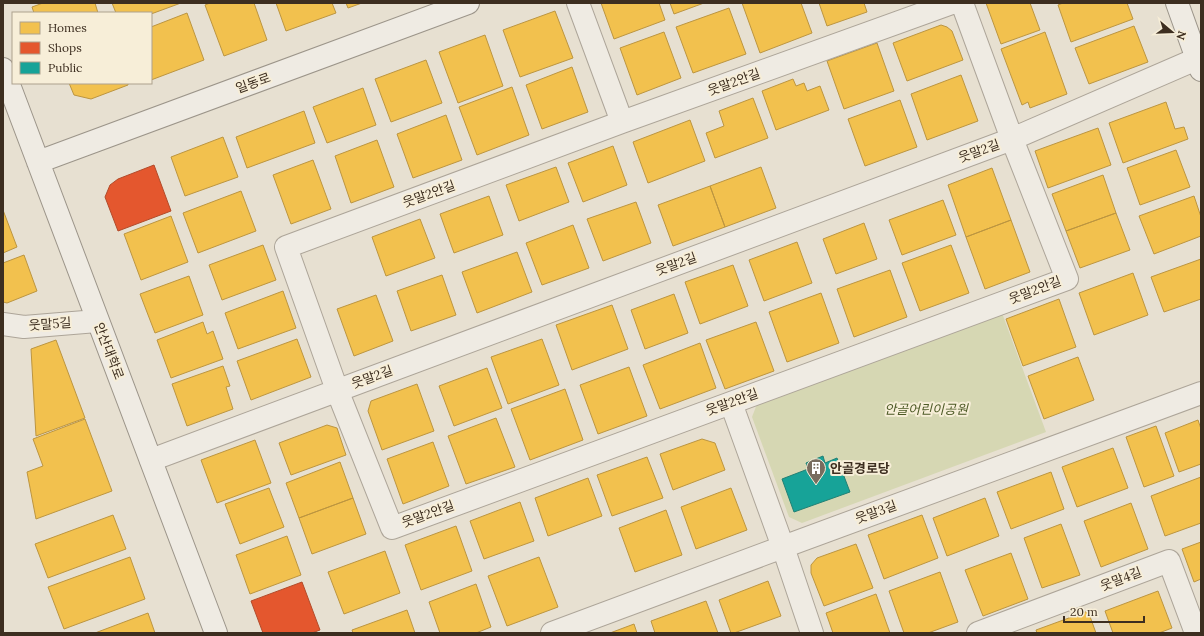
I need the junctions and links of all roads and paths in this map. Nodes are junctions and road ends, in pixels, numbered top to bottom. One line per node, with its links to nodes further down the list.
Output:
1 (468, 3): 10 (street, 일동로)
2 (578, 3): 8 (street)
3 (952, 3): 8 (street, 웃말2안길)
4 (962, 3): 9 (street, 웃말2안길)
5 (1177, 3): 6 (street)
6 (1200, 62): 9 (street, 웃말2길)
7 (3, 69): 10 (street, 안산대학로)
8 (622, 122): 13 (street, 웃말2안길)
9 (1012, 139): 13 (street, 웃말2길); 15 (street, 웃말2안길)
10 (38, 162): 11 (street, 안산대학로)
11 (97, 321): 12 (street, 웃말5길); 16 (street, 안산대학로)
12 (3, 324)
13 (337, 390): 15 (street, 웃말2안길); 16 (street, 웃말2길)
14 (1201, 393): 17 (street, 웃말3길)
15 (731, 403): 17 (street)
16 (151, 460): 18 (street, 안산대학로)
17 (783, 547): 19 (street, 웃말3길); 20 (street)
18 (216, 633)
19 (552, 633)
20 (812, 633)
21 (978, 633): 22 (street, 웃말4길)
22 (1196, 633)

